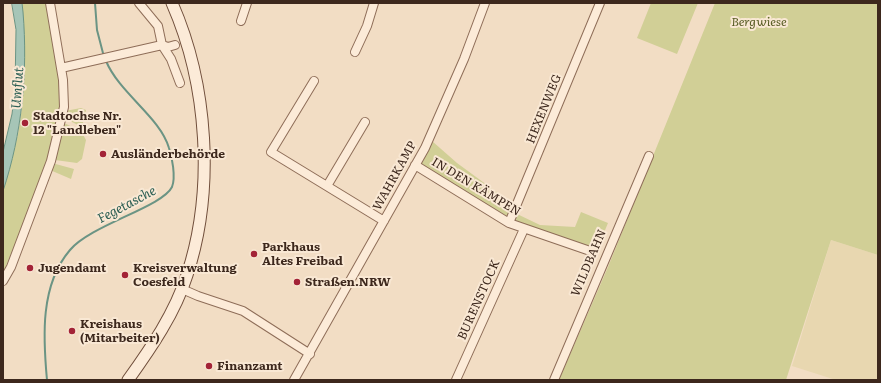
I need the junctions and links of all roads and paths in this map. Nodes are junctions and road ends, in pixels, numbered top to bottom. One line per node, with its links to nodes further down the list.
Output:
1 (50, 3): 12 (street)
2 (139, 3): 9 (street)
3 (172, 3): 24 (street)
4 (247, 3): 8 (street)
5 (374, 3): 11 (street)
6 (485, 3): 17 (street, WAHRKAMP)
7 (600, 3): 20 (street, HEXENWEG)
8 (241, 21)
9 (162, 44): 10 (street); 12 (street); 14 (street)
10 (175, 46)
11 (355, 52)
12 (61, 68): 23 (street)
13 (314, 81): 18 (street)
14 (180, 83)
15 (365, 122): 18 (street)
16 (649, 156): 29 (street, WILDBAHN)
17 (415, 165): 19 (street, WAHRKAMP); 20 (street, IN DEN KÄMPEN)
18 (327, 186): 19 (street)
19 (384, 221): 25 (street, WAHRKAMP)
20 (509, 223): 21 (street, IN DEN KÄMPEN)
21 (524, 229): 22 (street, IN DEN KÄMPEN); 28 (street, BURENSTOCK)
22 (593, 252)
23 (3, 281)
24 (182, 289): 25 (street); 26 (street)
25 (310, 354): 27 (street, WAHRKAMP)
26 (128, 380)
27 (294, 380)
28 (456, 380)
29 (554, 380)

